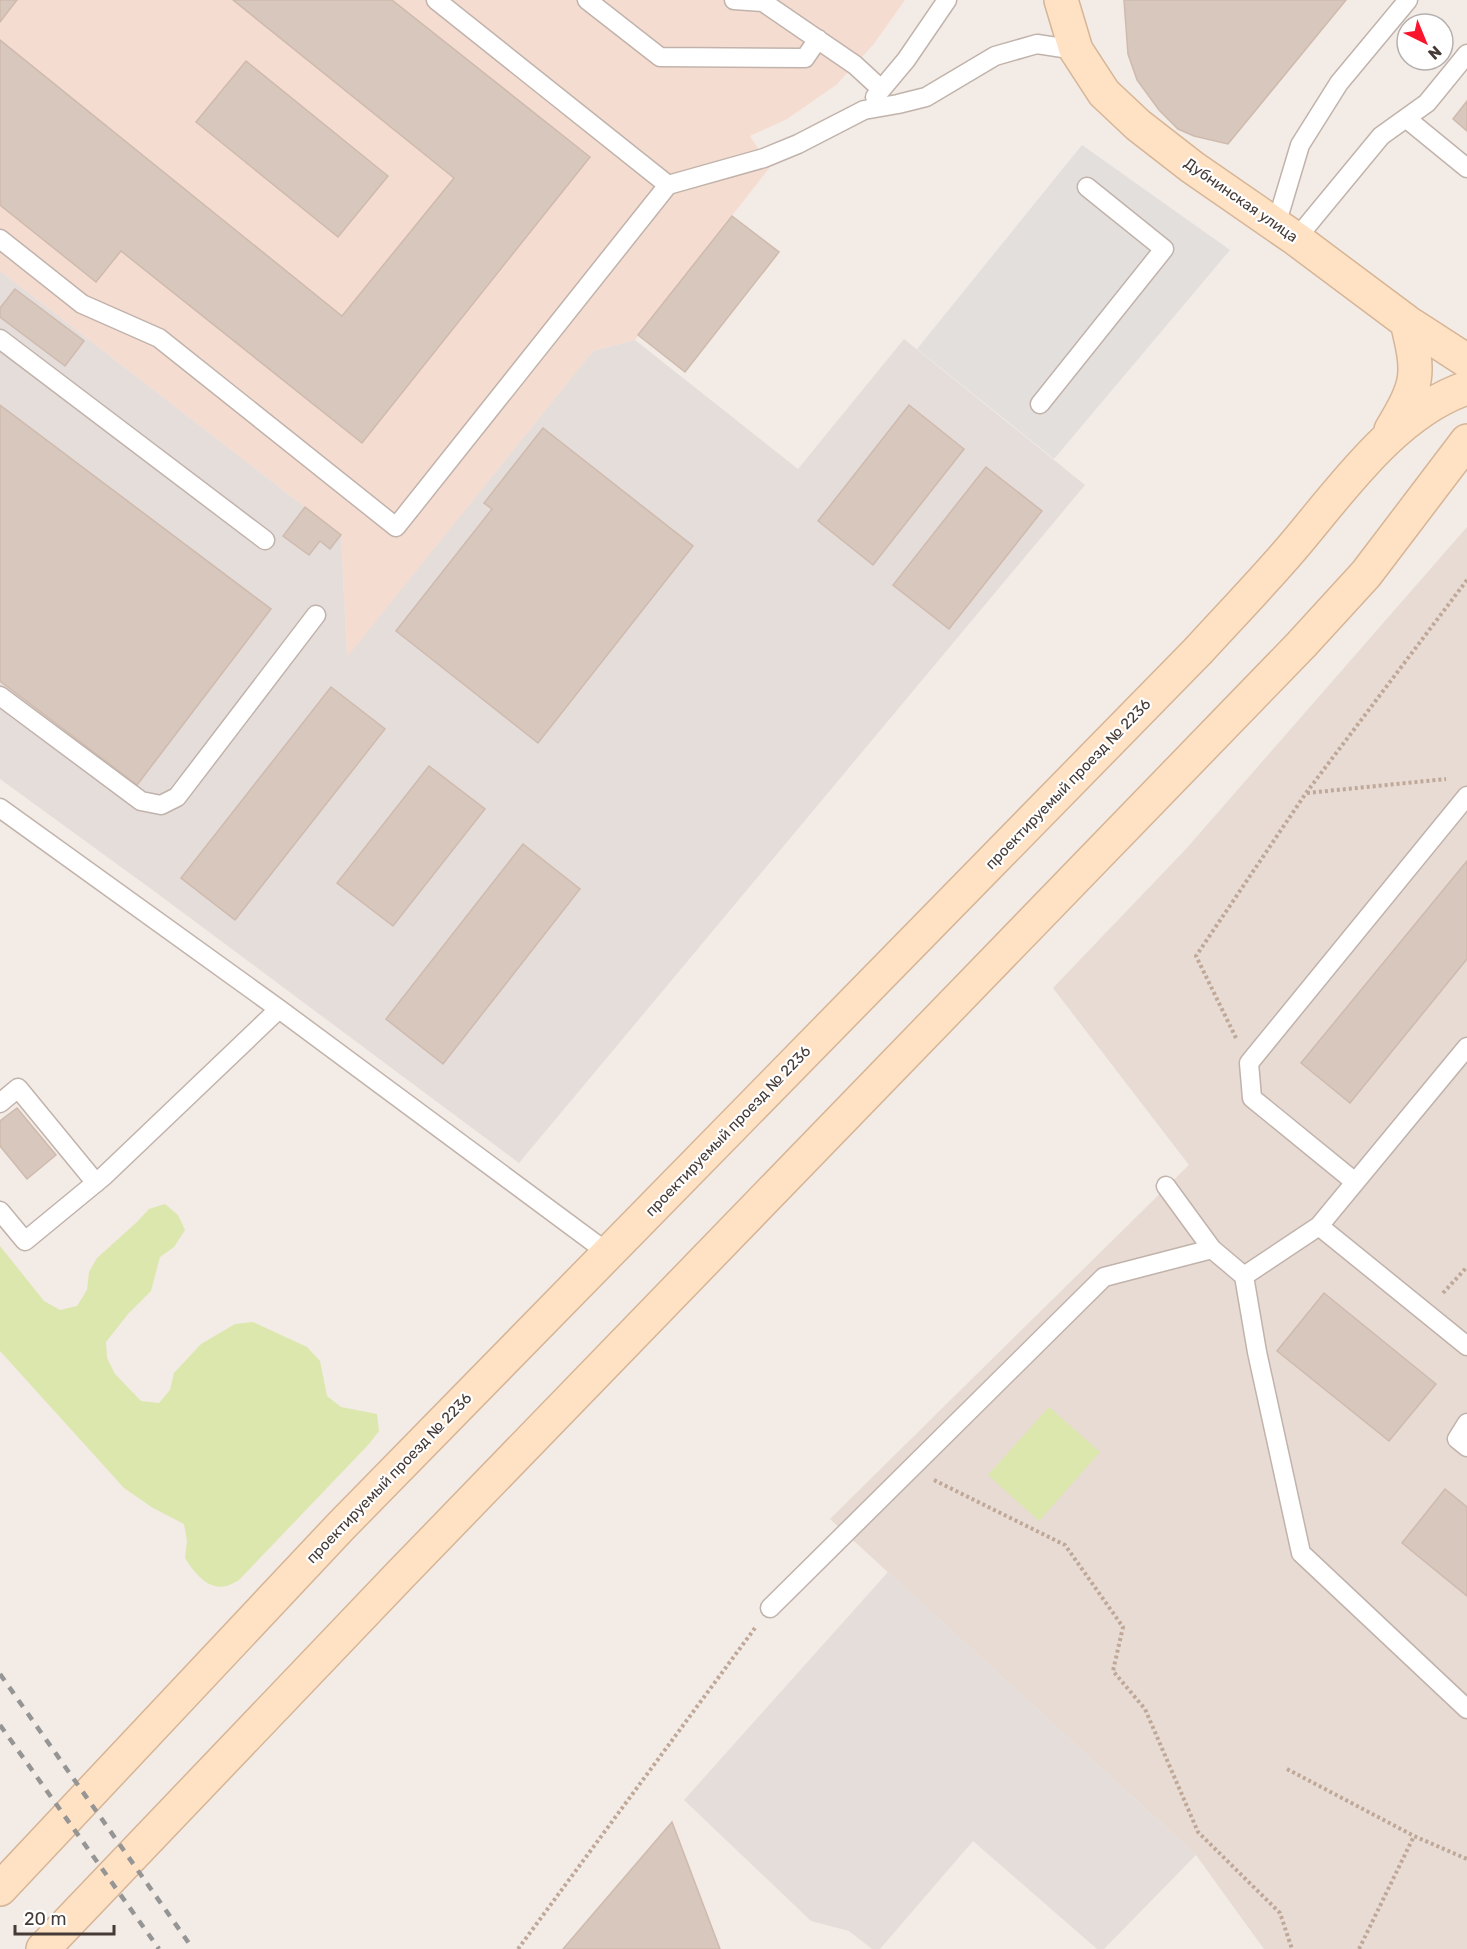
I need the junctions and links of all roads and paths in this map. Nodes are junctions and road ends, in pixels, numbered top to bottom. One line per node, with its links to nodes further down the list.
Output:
1 (436, 0): 15 (lane)
2 (587, 0): 8 (lane)
3 (734, 0): 7 (lane)
4 (947, 0): 11 (lane)
5 (1061, 0): 9 (main road, Дубнинская улица)
6 (1408, 0): 17 (lane)
7 (787, 7): 8 (lane)
8 (818, 39): 11 (lane)
9 (1076, 50): 12 (lane); 17 (main road, Дубнинская улица)
10 (1467, 54): 13 (lane)
11 (881, 89): 12 (lane)
12 (864, 110): 15 (lane)
13 (1407, 119): 14 (lane); 17 (lane)
14 (1467, 168)
15 (668, 185): 18 (lane)
16 (1087, 187): 23 (lane)
17 (1286, 232): 19 (main road, Дубнинская улица)
18 (0, 239)
19 (1407, 322): 21 (main road, Дубнинская улица); 24 (main road)
20 (0, 339): 28 (lane)
21 (1467, 361)
22 (1467, 388): 24 (main road, проектируемый проезд № 2236)
23 (1040, 404)
24 (1386, 439): 46 (main road, проектируемый проезд № 2236)
25 (1467, 441): 27 (main road)
26 (1467, 474): 27 (main road)
27 (1420, 505): 60 (main road)
28 (265, 540)
29 (1467, 579): 33 (path)
30 (316, 615): 31 (lane)
31 (0, 696)
32 (1455, 778): 33 (path)
33 (1306, 793): 38 (path)
34 (1467, 796): 38 (lane)
35 (0, 808): 36 (lane)
36 (279, 1009): 41 (lane); 46 (lane)
37 (1467, 1047): 40 (lane)
38 (1249, 1063): 40 (lane)
39 (0, 1103): 41 (lane)
40 (1355, 1182): 44 (lane)
41 (96, 1183): 43 (lane)
42 (1166, 1186): 45 (lane)
43 (0, 1211)
44 (1319, 1226): 48 (lane); 49 (lane)
45 (1212, 1249): 48 (lane); 53 (lane)
46 (608, 1253): 59 (main road, проектируемый проезд № 2236)
47 (1467, 1267): 49 (path)
48 (1244, 1276): 55 (lane)
49 (1427, 1312): 50 (lane)
50 (1467, 1346)
51 (1467, 1423): 52 (lane)
52 (1467, 1447)
53 (912, 1469): 54 (lane); 62 (path)
54 (770, 1608): 61 (path)
55 (1467, 1709)
56 (1287, 1769): 57 (path)
57 (1414, 1836): 58 (path); 63 (path)
58 (1467, 1859)
59 (0, 1889)
60 (43, 1949)
61 (518, 1949)
62 (1292, 1949)
63 (1360, 1949)

